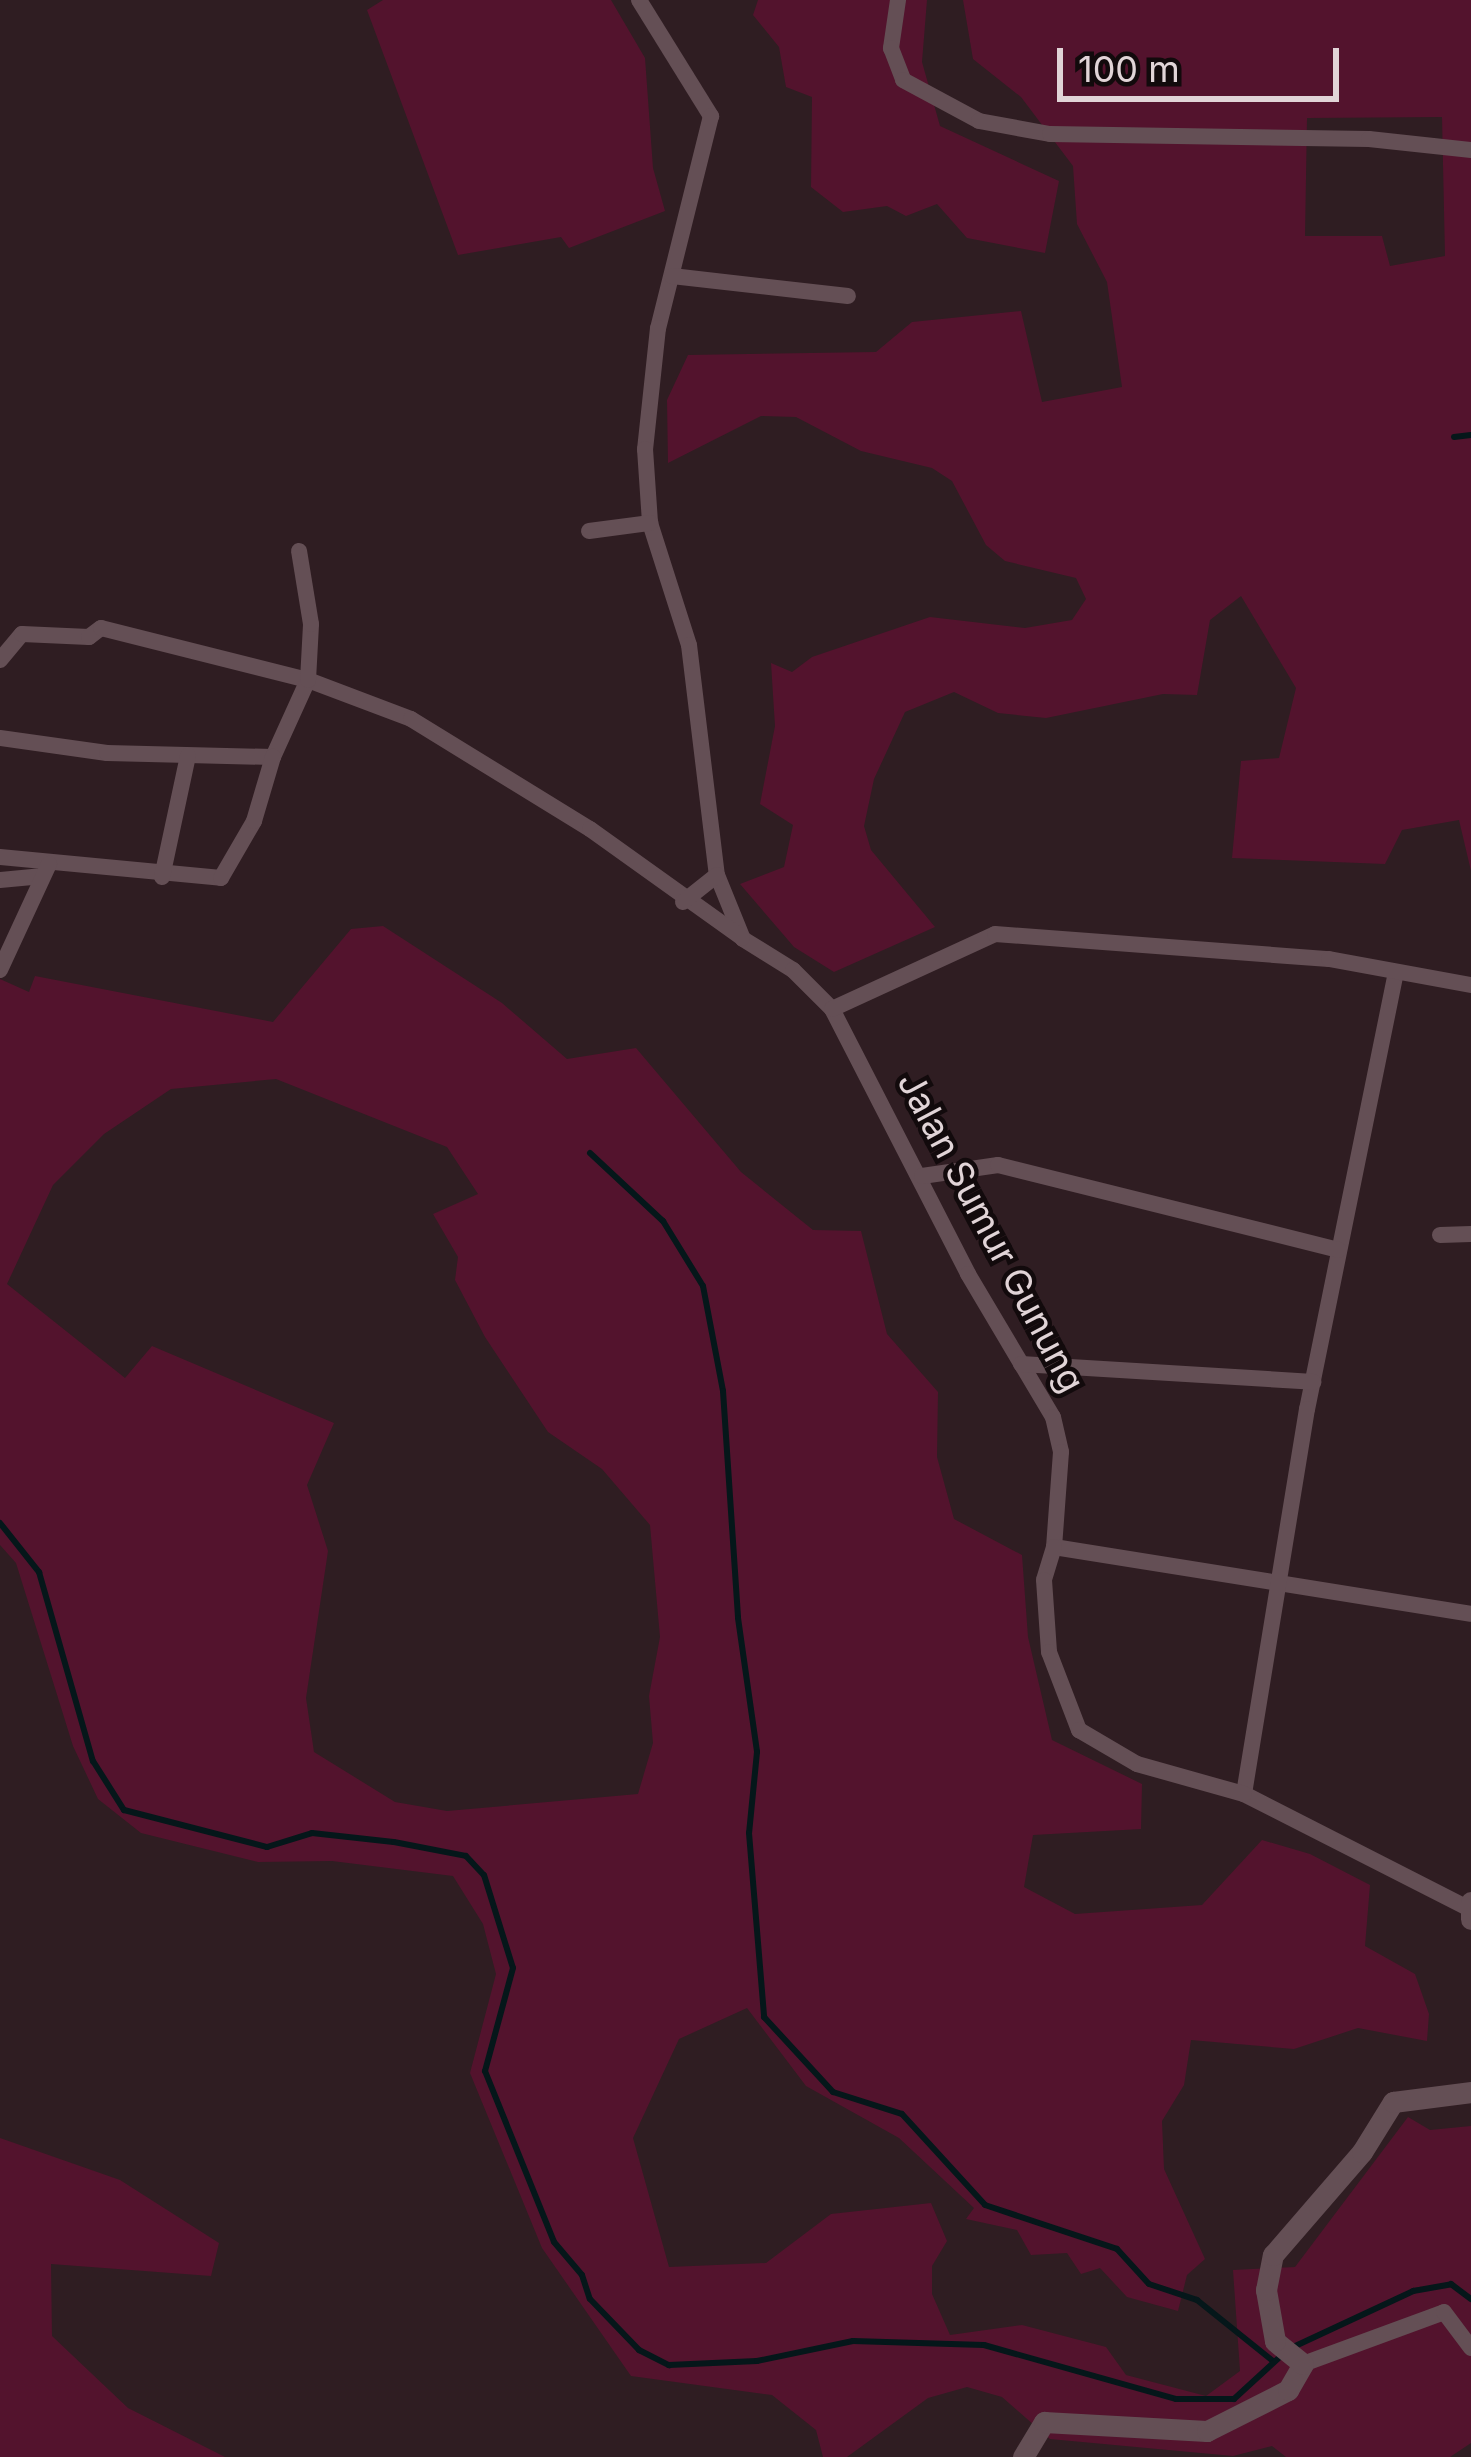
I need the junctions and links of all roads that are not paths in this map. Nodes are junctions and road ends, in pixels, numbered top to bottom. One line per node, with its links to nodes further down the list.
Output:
1 (639, 0): 4 (street)
2 (898, 0): 3 (street)
3 (1471, 150)
4 (672, 276): 5 (street); 6 (street)
5 (848, 296)
6 (650, 523): 7 (street); 16 (street)
7 (589, 531)
8 (299, 551): 10 (street)
9 (0, 660): 10 (street, Jalan Sumur Gunung)
10 (308, 680): 13 (street); 19 (street, Jalan Sumur Gunung)
11 (0, 738): 12 (street)
12 (188, 756): 13 (street); 17 (street)
13 (273, 758): 17 (street)
14 (0, 857): 15 (street)
15 (46, 870): 17 (street); 18 (street); 21 (street)
16 (716, 875): 19 (street); 20 (street)
17 (162, 877)
18 (0, 880)
19 (683, 902): 20 (street, Jalan Sumur Gunung)
20 (743, 939): 24 (street, Jalan Sumur Gunung)
21 (0, 970)
22 (1396, 972): 23 (street); 24 (street); 28 (street)
23 (1471, 985)
24 (832, 1009): 25 (street, Jalan Sumur Gunung)
25 (922, 1176): 28 (street); 29 (street, Jalan Sumur Gunung)
26 (1471, 1234): 27 (street)
27 (1440, 1235)
28 (1339, 1250): 30 (street)
29 (1021, 1364): 30 (street); 31 (street, Jalan Sumur Gunung)
30 (1313, 1382): 32 (street)
31 (1054, 1546): 32 (street); 34 (street, Jalan Sumur Gunung)
32 (1280, 1586): 33 (street); 34 (street)
33 (1471, 1613)
34 (1244, 1794): 35 (street, Jalan Sumur Gunung)
35 (1470, 1910)
36 (1471, 2092): 38 (street)
37 (1471, 2348): 38 (street)
38 (1290, 2354): 39 (street)
39 (1023, 2457)

